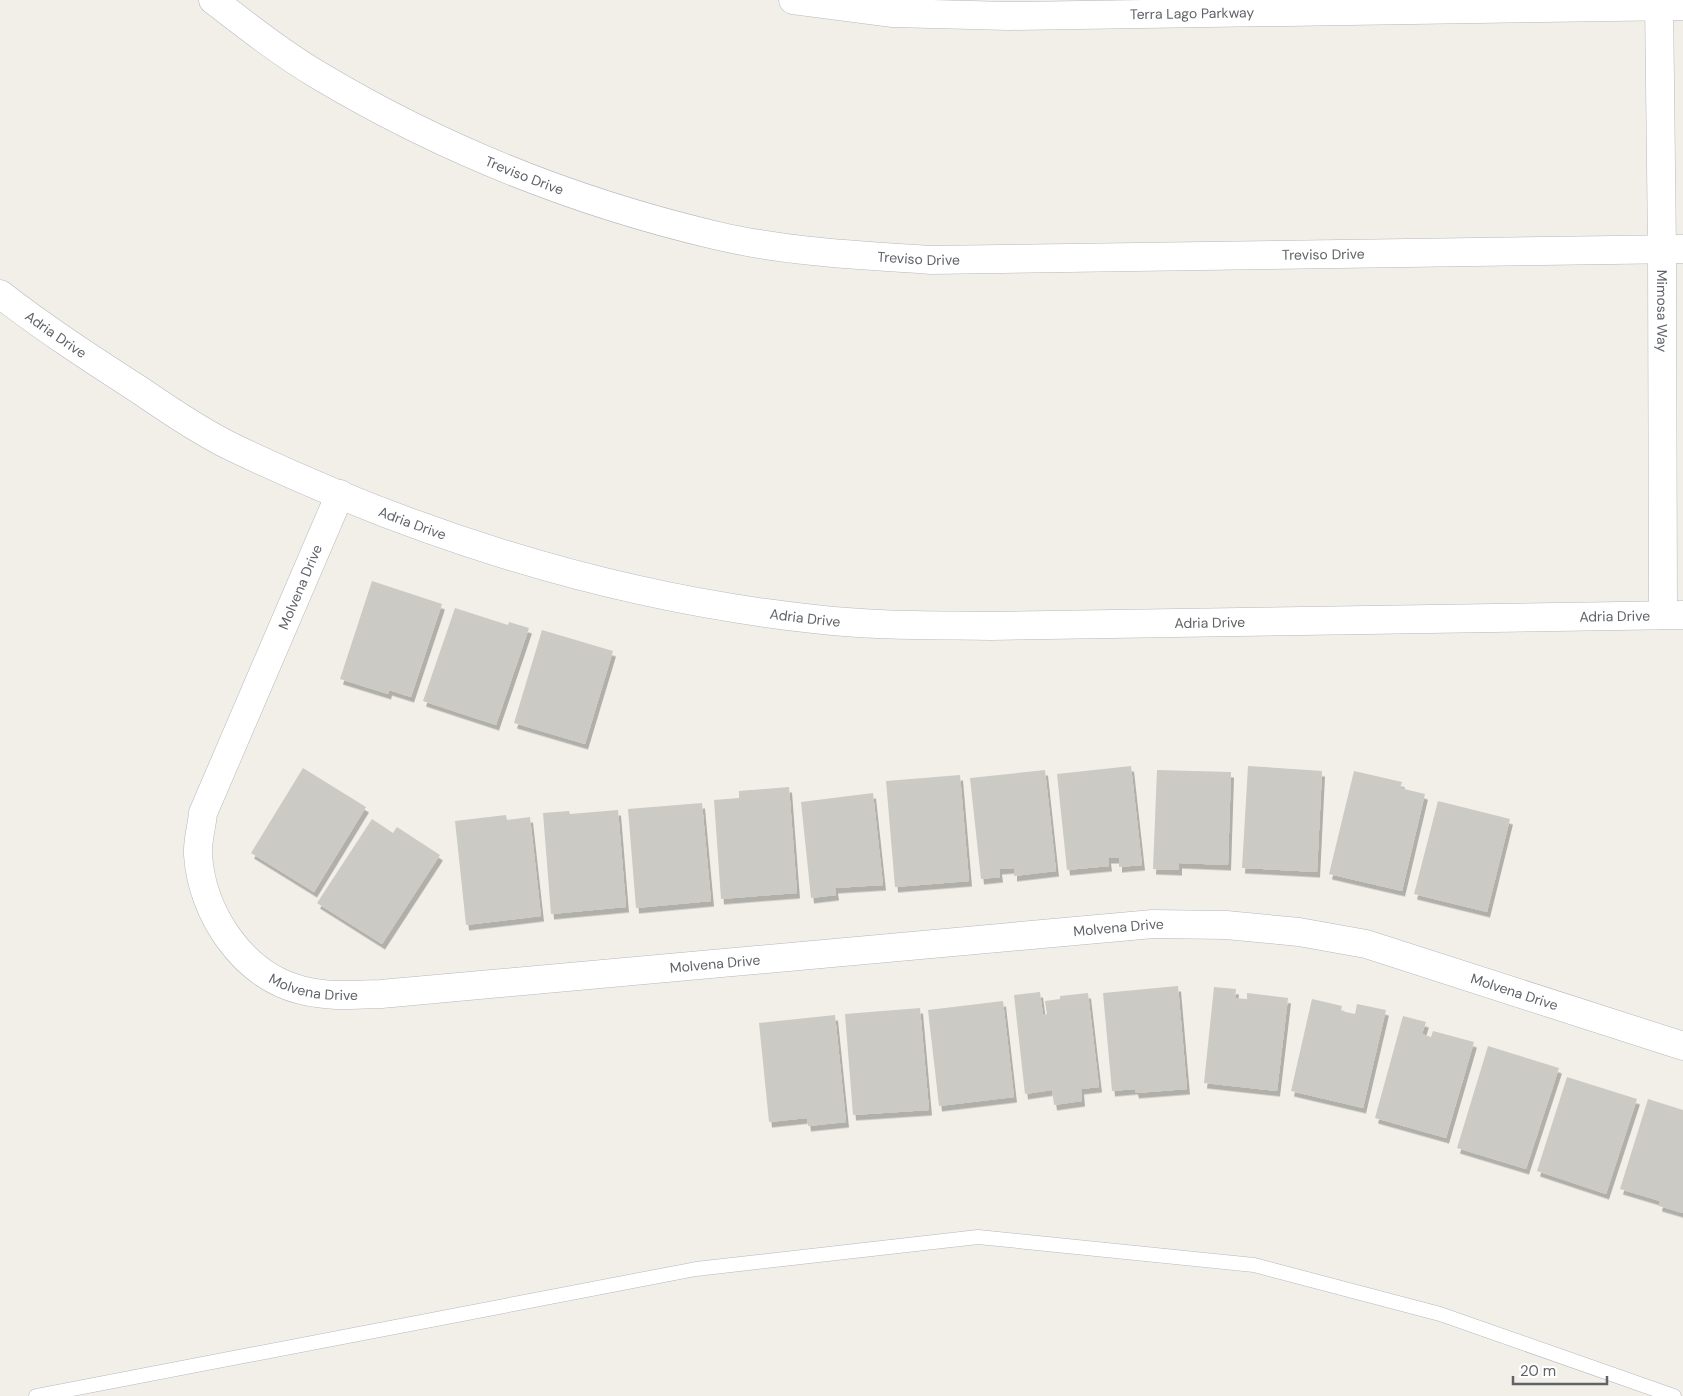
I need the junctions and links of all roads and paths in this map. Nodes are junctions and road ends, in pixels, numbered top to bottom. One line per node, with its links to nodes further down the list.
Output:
1 (213, 0): 4 (street, Treviso Drive)
2 (793, 0): 3 (street, Terra Lago Parkway)
3 (1667, 4): 4 (street, Mimosa Way)
4 (1673, 249): 7 (street, Mimosa Way)
5 (0, 294): 6 (street, Adria Drive)
6 (340, 494): 7 (street, Adria Drive); 8 (street, Molvena Drive)
7 (1673, 615)
8 (1683, 1046)
9 (36, 1396): 10 (lane)
10 (1674, 1396)

